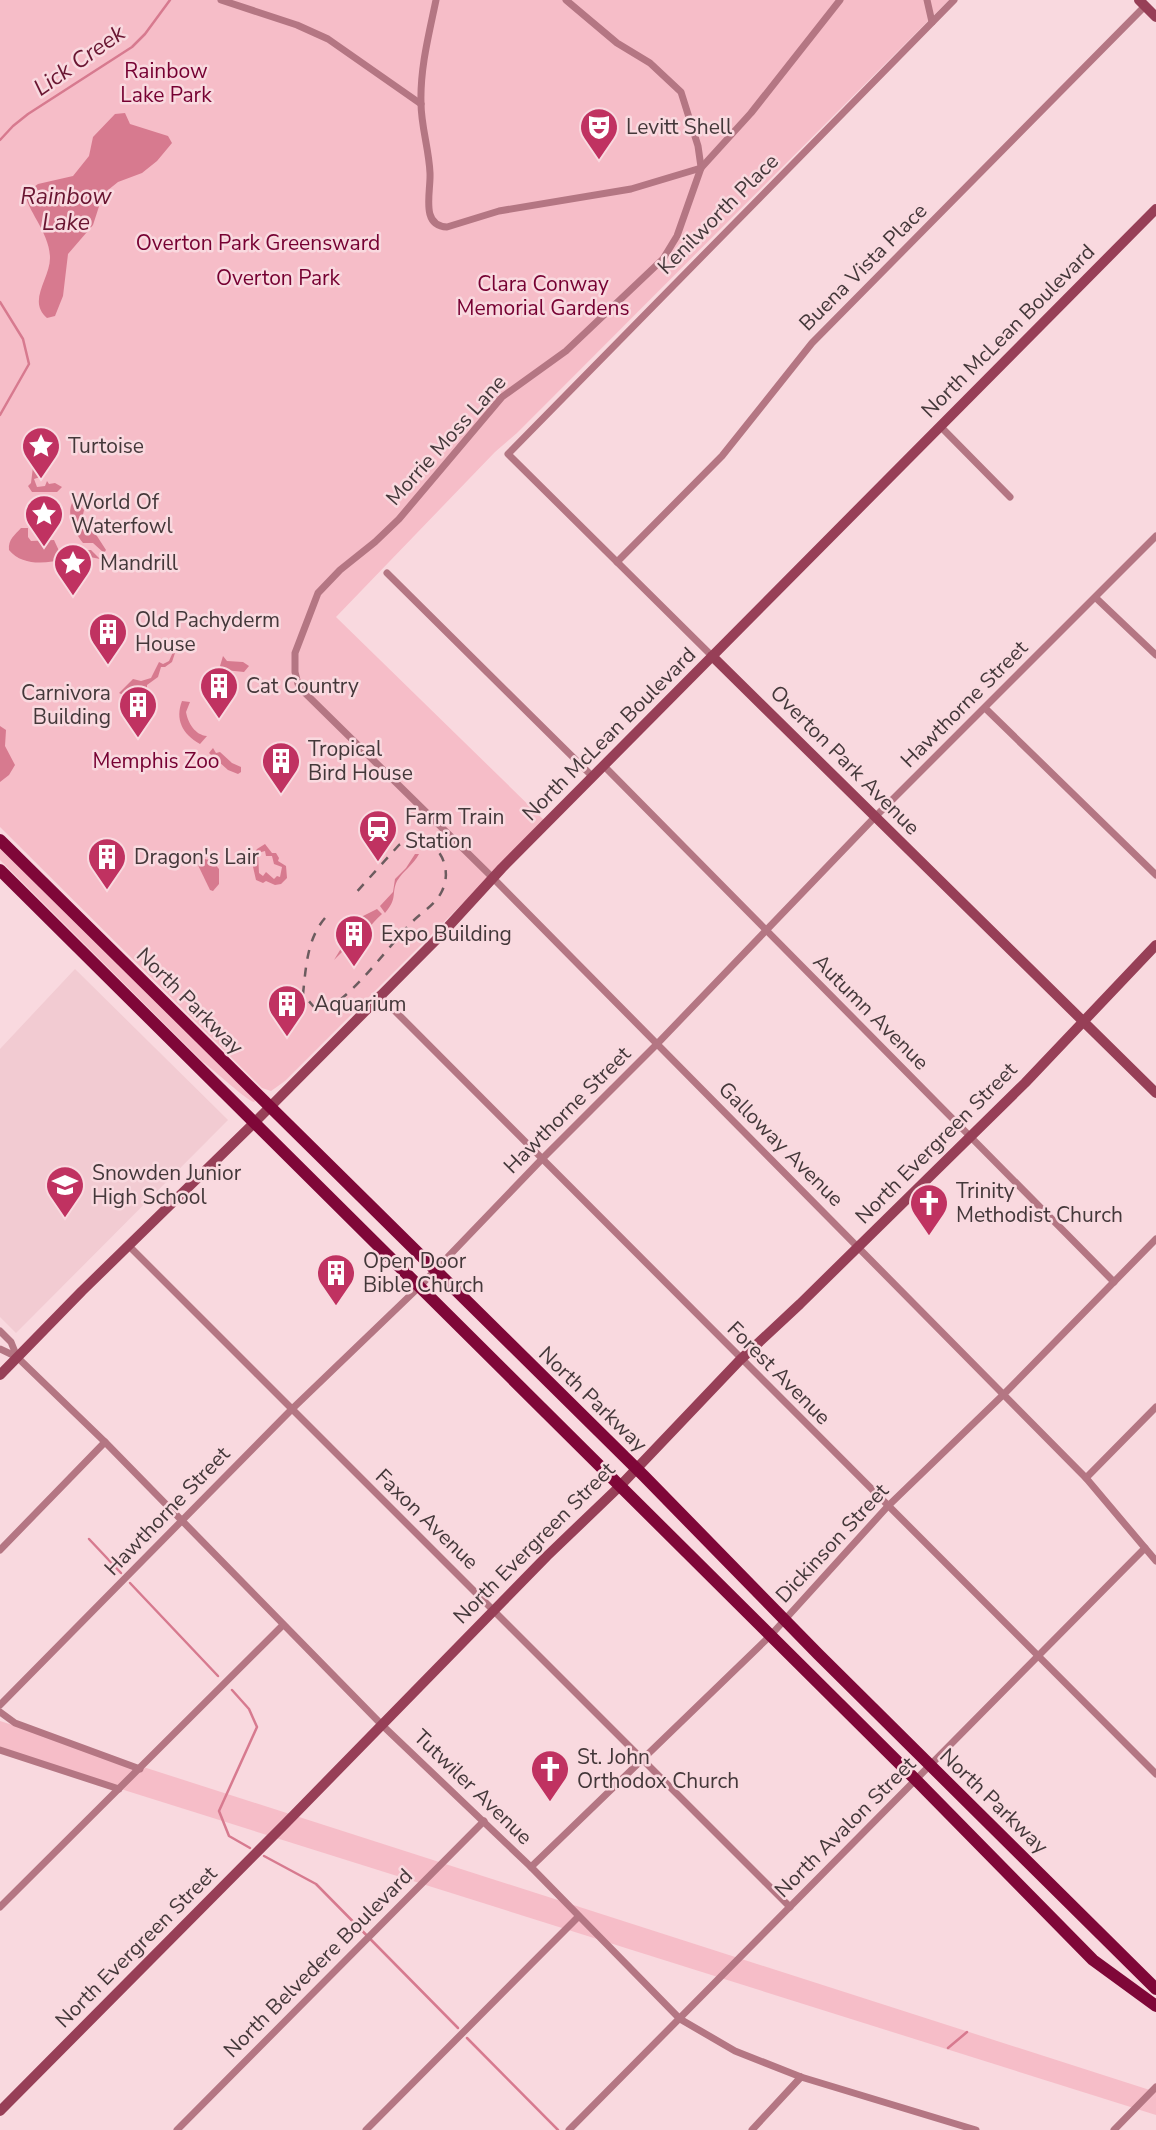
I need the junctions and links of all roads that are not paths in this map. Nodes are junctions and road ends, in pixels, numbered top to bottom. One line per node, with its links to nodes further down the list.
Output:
1 (221, 0): 10 (street)
2 (436, 0): 10 (street)
3 (566, 0): 11 (street)
4 (840, 0): 11 (street, Morrie Moss Lane)
5 (927, 0): 9 (street)
6 (954, 0): 9 (street, Kenilworth Place)
7 (1142, 3): 8 (street); 17 (street, Buena Vista Place)
8 (1156, 17)
9 (932, 22): 14 (street, Kenilworth Place)
10 (421, 104): 11 (street)
11 (701, 168): 22 (street, Morrie Moss Lane)
12 (1156, 209): 13 (street, North McLean Boulevard)
13 (941, 427): 15 (street); 20 (street, North McLean Boulevard)
14 (508, 454): 17 (street, Overton Park Avenue)
15 (1010, 497)
16 (1156, 536): 19 (street, Hawthorne Street)
17 (617, 562): 20 (street, Overton Park Avenue)
18 (387, 573): 25 (street)
19 (1096, 598): 21 (street); 23 (street, Hawthorne Street)
20 (712, 656): 24 (street, North McLean Boulevard); 26 (street, Overton Park Avenue)
21 (1156, 656)
22 (303, 691): 30 (street, Galloway Avenue)
23 (985, 708): 26 (street, Hawthorne Street); 29 (street)
24 (604, 766): 25 (street, North McLean Boulevard); 31 (street, Autumn Avenue)
25 (593, 777): 30 (street, North McLean Boulevard)
26 (875, 817): 31 (street, Hawthorne Street); 34 (street, Overton Park Avenue)
27 (0, 840): 37 (main road, North Parkway)
28 (0, 870): 38 (main road, North Parkway)
29 (1156, 874)
30 (493, 878): 33 (street, North McLean Boulevard); 35 (street, Galloway Avenue)
31 (765, 931): 35 (street, Hawthorne Street); 39 (street, Autumn Avenue)
32 (1156, 945): 34 (street, North Evergreen Street)
33 (379, 995): 37 (street, North McLean Boulevard); 40 (street, Forest Avenue)
34 (1083, 1023): 36 (street, Overton Park Avenue); 39 (street, North Evergreen Street)
35 (657, 1044): 40 (street, Hawthorne Street); 43 (street, Galloway Avenue)
36 (1156, 1093)
37 (268, 1106): 38 (street, North McLean Boulevard); 44 (main road, North Parkway)
38 (254, 1123): 42 (street, North McLean Boulevard); 46 (main road, North Parkway)
39 (970, 1136): 43 (street, North Evergreen Street); 45 (street, Autumn Avenue)
40 (542, 1159): 44 (street, Hawthorne Street); 50 (street, Forest Avenue)
41 (1156, 1239): 45 (street, Dickinson Street)
42 (129, 1246): 49 (street, North McLean Boulevard); 54 (street, Faxon Avenue)
43 (858, 1247): 50 (street, North Evergreen Street); 52 (street, Galloway Avenue)
44 (434, 1270): 46 (street, Hawthorne Street); 56 (main road, North Parkway)
45 (1114, 1282): 52 (street, Dickinson Street)
46 (419, 1287): 54 (street, Hawthorne Street); 58 (main road, North Parkway)
47 (0, 1331): 49 (street, Tutwiler Avenue)
48 (0, 1349): 49 (street, Tutwiler Avenue)
49 (17, 1357): 51 (street, North McLean Boulevard); 55 (street, Tutwiler Avenue)
50 (740, 1360): 56 (street, North Evergreen Street); 59 (street, Forest Avenue)
51 (0, 1375)
52 (1004, 1394): 57 (street, Galloway Avenue); 59 (street, Dickinson Street)
53 (1156, 1408): 57 (street)
54 (290, 1410): 60 (street, Hawthorne Street); 64 (street, Faxon Avenue)
55 (105, 1443): 60 (street, Tutwiler Avenue); 62 (street)
56 (636, 1468): 58 (street, North Evergreen Street); 65 (main road, North Parkway)
57 (1086, 1478): 61 (street, Galloway Avenue)
58 (620, 1486): 64 (street, North Evergreen Street); 67 (main road, North Parkway)
59 (888, 1506): 65 (street, Dickinson Street); 68 (street, Forest Avenue)
60 (182, 1521): 66 (street, Tutwiler Avenue); 69 (street, Hawthorne Street)
61 (1145, 1548): 63 (street, Galloway Avenue); 68 (street, North Avalon Street)
62 (0, 1550)
63 (1156, 1561)
64 (495, 1609): 71 (street, North Evergreen Street); 73 (street, Faxon Avenue)
65 (784, 1620): 67 (street, Dickinson Street); 74 (main road, North Parkway)
66 (283, 1625): 71 (street, Tutwiler Avenue); 75 (street)
67 (770, 1636): 73 (street, Dickinson Street); 77 (main road, North Parkway)
68 (1036, 1656): 74 (street, North Avalon Street); 76 (street, Forest Avenue)
69 (0, 1705)
70 (0, 1712): 75 (street)
71 (382, 1725): 79 (street, Tutwiler Avenue); 89 (street, North Evergreen Street)
72 (0, 1750): 78 (street)
73 (642, 1758): 80 (street, Dickinson Street); 82 (street, Faxon Avenue)
74 (930, 1766): 77 (street, North Avalon Street); 84 (main road, North Parkway)
75 (140, 1769): 78 (street)
76 (1156, 1774)
77 (916, 1780): 82 (street, North Avalon Street); 85 (main road, North Parkway)
78 (119, 1789): 81 (street)
79 (484, 1821): 80 (street, Tutwiler Avenue); 91 (street, North Belvedere Boulevard)
80 (531, 1867): 83 (street, Tutwiler Avenue)
81 (0, 1907)
82 (790, 1907): 86 (street, North Avalon Street)
83 (578, 1917): 86 (street, Tutwiler Avenue); 92 (street)
84 (1152, 1984)
85 (1156, 2007)
86 (680, 2019): 87 (street, Tutwiler Avenue); 93 (street, North Avalon Street)
87 (801, 2077): 90 (street, Tutwiler Avenue); 94 (street)
88 (1156, 2087): 96 (street)
89 (0, 2111)
90 (953, 2127): 95 (street, Tutwiler Avenue)
91 (177, 2130)
92 (366, 2130)
93 (569, 2130)
94 (752, 2130)
95 (976, 2130)
96 (1114, 2130)

